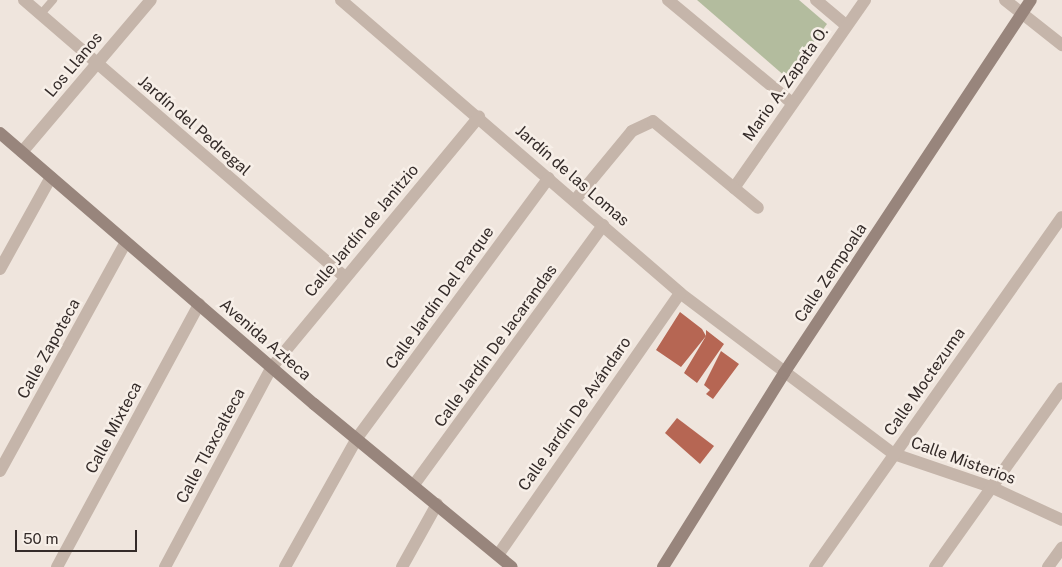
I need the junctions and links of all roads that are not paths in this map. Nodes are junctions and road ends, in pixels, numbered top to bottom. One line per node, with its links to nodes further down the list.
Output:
1 (24, 0): 10 (street, Jardín del Pedregal)
2 (53, 0): 10 (lane)
3 (341, 0): 16 (street, Jardín de las Lomas)
4 (668, 0): 15 (street)
5 (816, 0): 12 (street)
6 (865, 0): 12 (street, Mario A. Zapata O.)
7 (1006, 0): 11 (street)
8 (1031, 0): 11 (street, Calle Zempoala)
9 (145, 2): 14 (street, Los Llanos)
10 (40, 14): 14 (street, Jardín del Pedregal)
11 (1022, 14): 13 (street); 32 (street, Calle Zempoala)
12 (846, 26): 15 (street, Mario A. Zapata O.)
13 (1062, 45)
14 (96, 64): 18 (street, Los Llanos); 28 (street, Jardín del Pedregal)
15 (792, 103): 21 (street, Mario A. Zapata O.)
16 (479, 117): 20 (street, Jardín de las Lomas); 28 (street, Calle Jardín de Janitzio)
17 (0, 133): 18 (street, Avenida Azteca)
18 (22, 152): 19 (street, Avenida Azteca)
19 (51, 177): 26 (street, Avenida Azteca); 27 (street)
20 (549, 178): 22 (street, Jardín de las Lomas); 34 (street, Calle Jardín Del Parque)
21 (734, 188): 22 (street); 23 (street)
22 (575, 200): 25 (street, Jardín de las Lomas)
23 (758, 208)
24 (1062, 217): 35 (street, Calle Moctezuma)
25 (603, 225): 29 (street, Jardín de las Lomas); 37 (street, Calle Jardín De Jacarandas)
26 (126, 242): 30 (street, Avenida Azteca); 36 (street, Calle Zapoteca)
27 (0, 269)
28 (344, 276): 31 (street, Calle Jardín de Janitzio)
29 (680, 292): 32 (street, Jardín de las Lomas); 42 (street, Calle Jardín De Avándaro)
30 (199, 304): 31 (street, Avenida Azteca); 43 (street, Calle Mixteca)
31 (272, 367): 34 (street, Avenida Azteca); 44 (street, Calle Tlaxcalteca)
32 (784, 373): 35 (street, Calle Misterios); 48 (street, Calle Zempoala)
33 (1062, 388): 38 (street)
34 (357, 438): 37 (street, Avenida Azteca); 45 (street, Calle Jardín Del Parque)
35 (894, 454): 38 (street, Calle Misterios); 49 (street, Calle Moctezuma)
36 (0, 471)
37 (413, 486): 39 (street, Avenida Azteca)
38 (991, 487): 40 (street, Calle Misterios); 50 (street)
39 (437, 504): 42 (street, Avenida Azteca); 46 (street)
40 (1062, 520)
41 (1062, 548): 51 (street)
42 (498, 555): 47 (street, Avenida Azteca)
43 (57, 567)
44 (165, 567)
45 (284, 567)
46 (402, 567)
47 (512, 567)
48 (663, 567)
49 (815, 567)
50 (935, 567)
51 (1048, 567)

